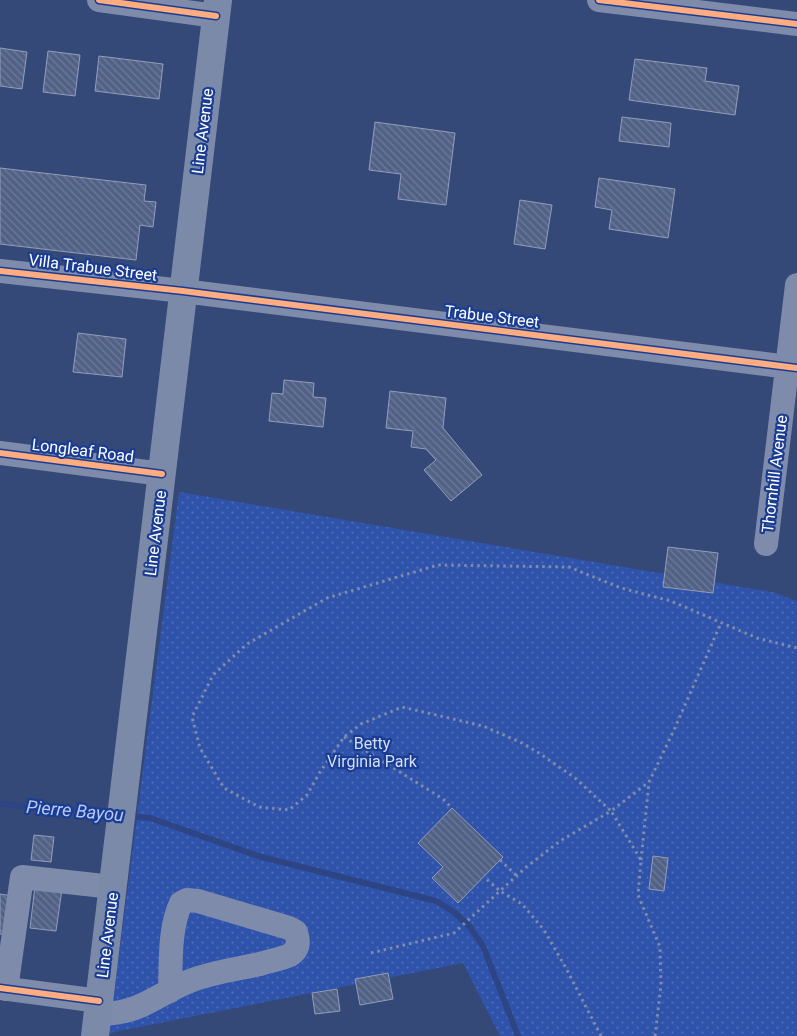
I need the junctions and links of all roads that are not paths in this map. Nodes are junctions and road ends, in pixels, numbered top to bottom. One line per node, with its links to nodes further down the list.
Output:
1 (99, 0): 3 (street)
2 (599, 0): 4 (street)
3 (217, 8): 7 (main road, Line Avenue)
4 (797, 24)
5 (0, 271): 7 (street, Villa Trabue Street)
6 (797, 284): 8 (street, Thornhill Avenue)
7 (183, 291): 8 (street, Trabue Street); 10 (main road, Line Avenue)
8 (792, 367): 11 (street, Thornhill Avenue)
9 (0, 453): 10 (street, Longleaf Road)
10 (162, 474): 12 (main road, Line Avenue)
11 (766, 544)
12 (114, 876): 13 (street); 15 (main road, Line Avenue)
13 (3, 989): 15 (street)
14 (170, 990): 14 (street); 15 (street)
15 (97, 1017)

